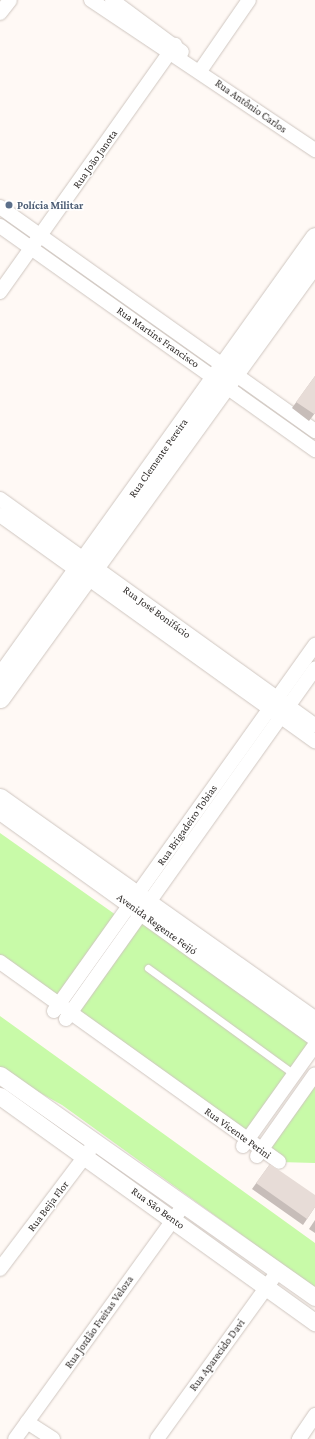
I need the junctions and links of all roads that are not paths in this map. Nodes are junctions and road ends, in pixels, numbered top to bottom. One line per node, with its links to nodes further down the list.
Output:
1 (10, 0): 5 (street)
2 (91, 0): 6 (street)
3 (112, 0): 6 (street)
4 (249, 0): 7 (street)
5 (0, 13)
6 (172, 50): 7 (street, Rua Antônio Carlos); 11 (street, Rua João Janota)
7 (200, 71): 8 (street, Rua Antônio Carlos)
8 (315, 150)
9 (0, 207): 11 (street, Rua Martins Francisco)
10 (0, 226): 13 (street, Rua Martins Francisco)
11 (40, 236): 13 (street, Rua João Janota); 16 (street, Rua Martins Francisco)
12 (315, 237): 16 (main road, Rua Clemente Pereira)
13 (31, 249): 15 (street, Rua João Janota); 16 (street, Rua Martins Francisco)
14 (315, 262): 16 (main road, Rua Clemente Pereira)
15 (0, 292)
16 (225, 376): 17 (street, Rua Martins Francisco); 18 (street, Rua Martins Francisco); 21 (main road, Rua Clemente Pereira)
17 (315, 431)
18 (315, 450)
19 (0, 499): 21 (street, Rua José Bonifácio)
20 (0, 515): 21 (street, Rua José Bonifácio)
21 (87, 569): 24 (main road, Rua Clemente Pereira); 25 (main road, Rua Clemente Pereira); 26 (street, Rua José Bonifácio)
22 (315, 645): 26 (street, Rua Brigadeiro Tobias)
23 (315, 669): 26 (street, Rua Brigadeiro Tobias)
24 (0, 677)
25 (0, 698)
26 (279, 707): 27 (street, Rua José Bonifácio); 28 (street, Rua José Bonifácio); 29 (street, Rua Brigadeiro Tobias); 31 (street, Rua Brigadeiro Tobias)
27 (315, 725)
28 (315, 741)
29 (209, 793): 31 (street); 34 (street, Rua Brigadeiro Tobias)
30 (0, 797): 33 (street, Avenida Regente Feijó)
31 (221, 801): 34 (street, Rua Brigadeiro Tobias)
32 (0, 811): 33 (street, Avenida Regente Feijó)
33 (21, 820): 34 (street, Avenida Regente Feijó)
34 (139, 904): 38 (street, Rua Brigadeiro Tobias); 39 (street, Rua Brigadeiro Tobias); 40 (street, Avenida Regente Feijó); 41 (street, Avenida Regente Feijó)
35 (0, 962): 38 (street, Rua Vicente Perini)
36 (148, 968): 43 (lane)
37 (0, 973): 38 (street, Rua Vicente Perini)
38 (56, 1008): 39 (street, Rua Vicente Perini)
39 (68, 1016): 47 (street, Rua Vicente Perini)
40 (315, 1020)
41 (315, 1037)
42 (315, 1045): 43 (street)
43 (294, 1074): 47 (street)
44 (315, 1074): 47 (street, Rua Vicente Perini)
45 (0, 1075): 48 (street, Rua São Bento)
46 (0, 1096): 48 (street, Rua São Bento)
47 (245, 1143)
48 (90, 1149): 49 (street, Rua São Bento); 50 (street, Rua Beija Flor)
49 (178, 1212): 51 (street, Rua São Bento); 52 (street, Rua São Bento); 56 (street, Rua Jordão Freitas Veloza)
50 (0, 1269)
51 (278, 1271): 52 (street, Rua Aparecido Davi); 53 (street, Rua São Bento)
52 (267, 1286): 54 (street, Rua São Bento); 59 (street, Rua Aparecido Davi)
53 (315, 1297)
54 (315, 1322)
55 (315, 1415): 60 (street)
56 (27, 1422): 57 (street, Rua Jordão Freitas Veloza); 58 (street)
57 (15, 1439)
58 (53, 1439)
59 (157, 1439)
60 (299, 1439)

